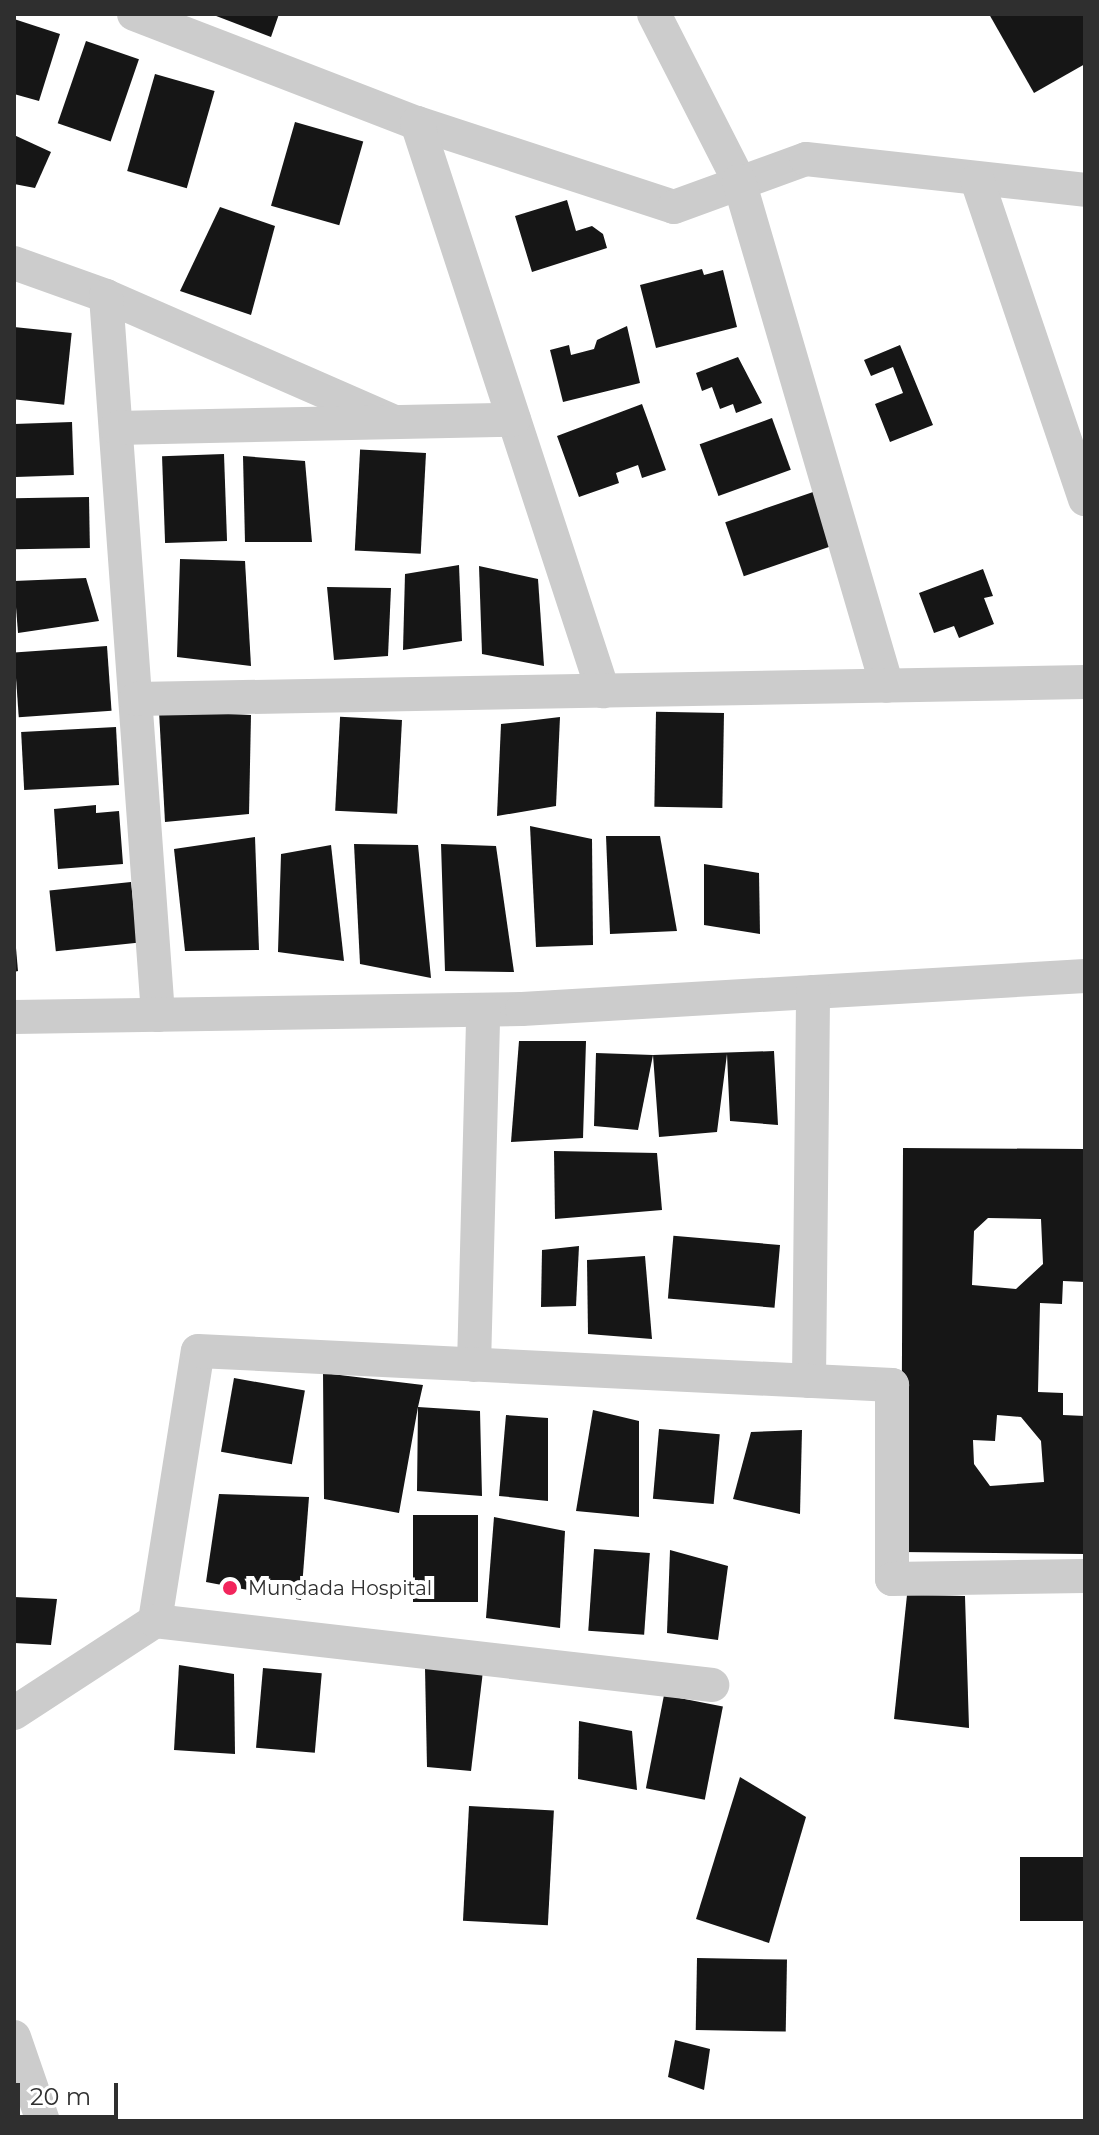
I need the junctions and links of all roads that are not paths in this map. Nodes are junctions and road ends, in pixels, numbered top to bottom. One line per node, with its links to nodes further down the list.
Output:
1 (134, 14): 3 (street)
2 (654, 14): 5 (street)
3 (417, 123): 5 (street); 9 (street)
4 (977, 180): 5 (street); 6 (street); 12 (street)
5 (739, 181): 14 (street)
6 (1085, 190)
7 (14, 263): 8 (street)
8 (106, 296): 10 (street); 11 (street)
9 (514, 420): 10 (street); 15 (street)
10 (395, 422): 11 (street)
11 (116, 428): 16 (street)
12 (1085, 499)
13 (1085, 682): 14 (street)
14 (887, 686): 15 (street)
15 (603, 691): 16 (street)
16 (136, 699): 20 (street)
17 (1085, 976): 18 (street)
18 (813, 992): 19 (street); 23 (street)
19 (483, 1010): 20 (street); 22 (street)
20 (158, 1015): 21 (street)
21 (14, 1017)
22 (474, 1365): 23 (street); 25 (street)
23 (809, 1381): 24 (street)
24 (1085, 1576)
25 (155, 1621): 26 (street); 27 (street)
26 (712, 1685)
27 (14, 1713)
28 (14, 2037): 29 (street)
29 (43, 2121)

